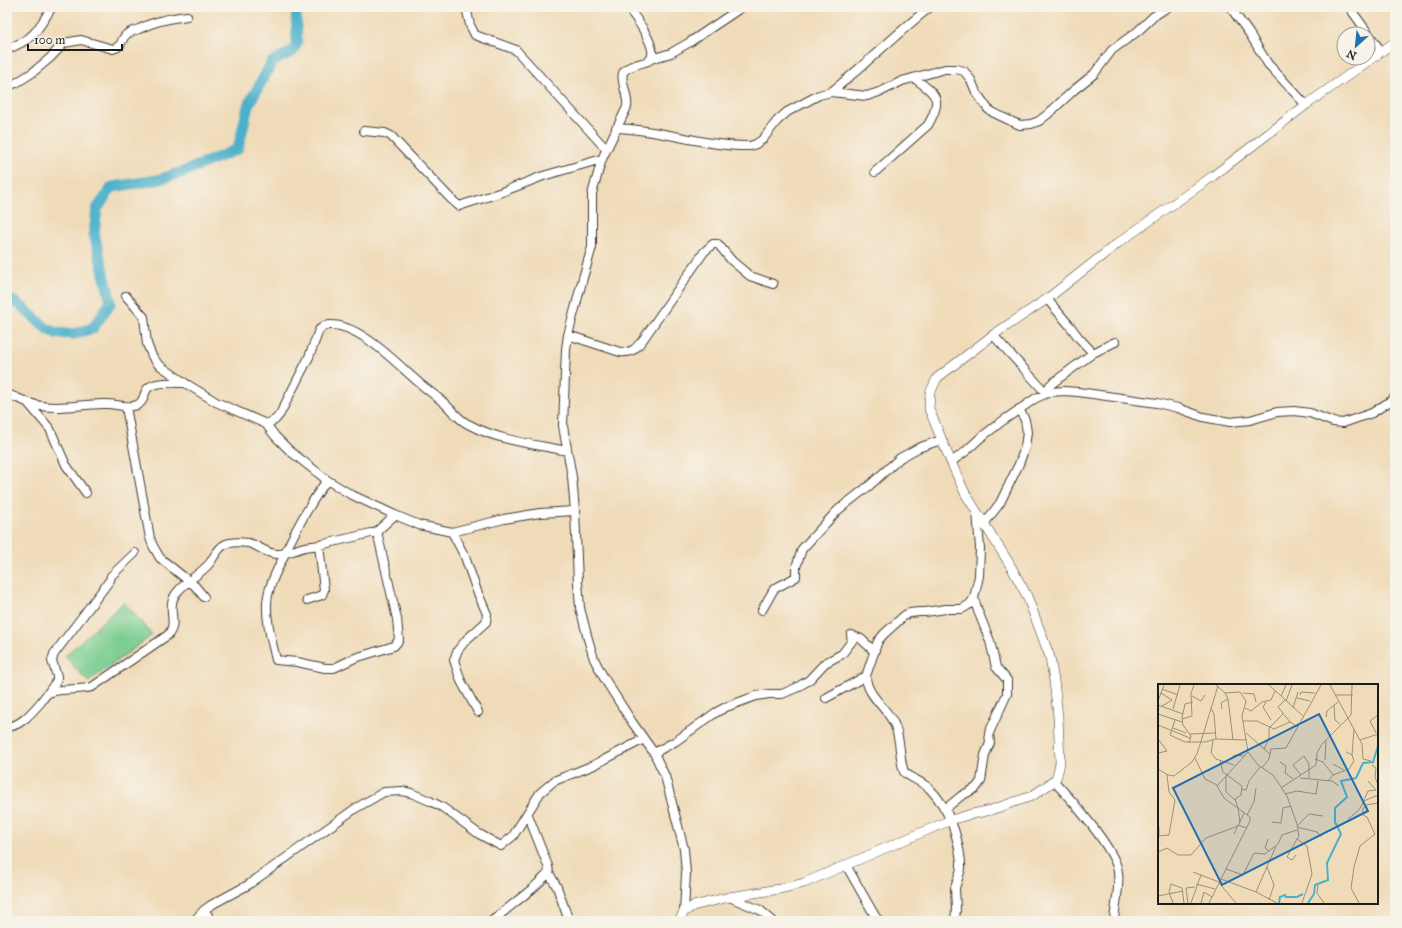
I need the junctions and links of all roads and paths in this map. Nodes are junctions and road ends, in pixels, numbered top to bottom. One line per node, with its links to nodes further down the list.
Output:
1 (52, 7): 11 (street)
2 (466, 7): 20 (street)
3 (627, 7): 13 (street)
4 (742, 7): 13 (street)
5 (930, 7): 16 (street)
6 (1168, 7): 14 (street)
7 (1230, 7): 17 (street)
8 (1349, 7): 12 (street)
9 (187, 16): 15 (street)
10 (1395, 42): 12 (street)
11 (7, 49)
12 (1381, 51): 17 (street)
13 (651, 59): 18 (street)
14 (914, 78): 16 (street); 22 (street)
15 (7, 86)
16 (831, 92): 18 (street)
17 (1306, 105): 25 (street)
18 (616, 128): 20 (street)
19 (364, 131): 21 (street)
20 (606, 149): 21 (street)
21 (602, 159): 26 (street)
22 (875, 172)
23 (772, 284): 26 (street)
24 (126, 296): 30 (street)
25 (1047, 299): 27 (street); 29 (street)
26 (568, 335): 39 (street)
27 (993, 335): 31 (street); 38 (street)
28 (1115, 342): 29 (street)
29 (1093, 353): 31 (street)
30 (185, 383): 35 (street); 37 (street)
31 (1046, 393): 33 (street); 36 (street)
32 (7, 394): 34 (street)
33 (1395, 398)
34 (26, 401): 35 (street); 42 (street)
35 (126, 407): 52 (street)
36 (1019, 409): 40 (street); 46 (street)
37 (266, 424): 39 (street); 41 (street)
38 (942, 440): 40 (street); 56 (street)
39 (567, 451): 43 (street)
40 (951, 462): 44 (street)
41 (326, 480): 45 (street); 51 (street)
42 (86, 493)
43 (575, 511): 47 (street); 63 (street)
44 (977, 512): 46 (street); 54 (street)
45 (395, 515): 47 (street); 48 (street)
46 (984, 524): 65 (street)
47 (452, 532): 61 (street)
48 (375, 533): 49 (street); 51 (street)
49 (319, 545): 51 (street); 55 (street)
50 (135, 553): 59 (street)
51 (284, 554): 52 (street)
52 (190, 581): 53 (street); 59 (street)
53 (204, 597)
54 (974, 598): 57 (street); 66 (street)
55 (307, 600)
56 (762, 610)
57 (874, 651): 58 (street); 64 (street)
58 (866, 676): 60 (street); 66 (street)
59 (48, 693): 62 (street)
60 (826, 698)
61 (478, 712)
62 (7, 727)
63 (644, 739): 64 (street); 67 (street)
64 (654, 753): 73 (street)
65 (1054, 781): 68 (street); 82 (street)
66 (946, 810): 68 (street)
67 (528, 815): 70 (street); 72 (street)
68 (951, 820): 69 (street); 81 (street)
69 (846, 865): 71 (street); 80 (street)
70 (549, 873): 76 (street); 77 (street)
71 (729, 897): 73 (street); 79 (street)
72 (204, 910): 74 (street); 75 (street)
73 (684, 912): 78 (street)
74 (194, 921)
75 (212, 921)
76 (492, 921)
77 (569, 921)
78 (679, 921)
79 (773, 921)
80 (879, 921)
81 (955, 921)
82 (1114, 921)

